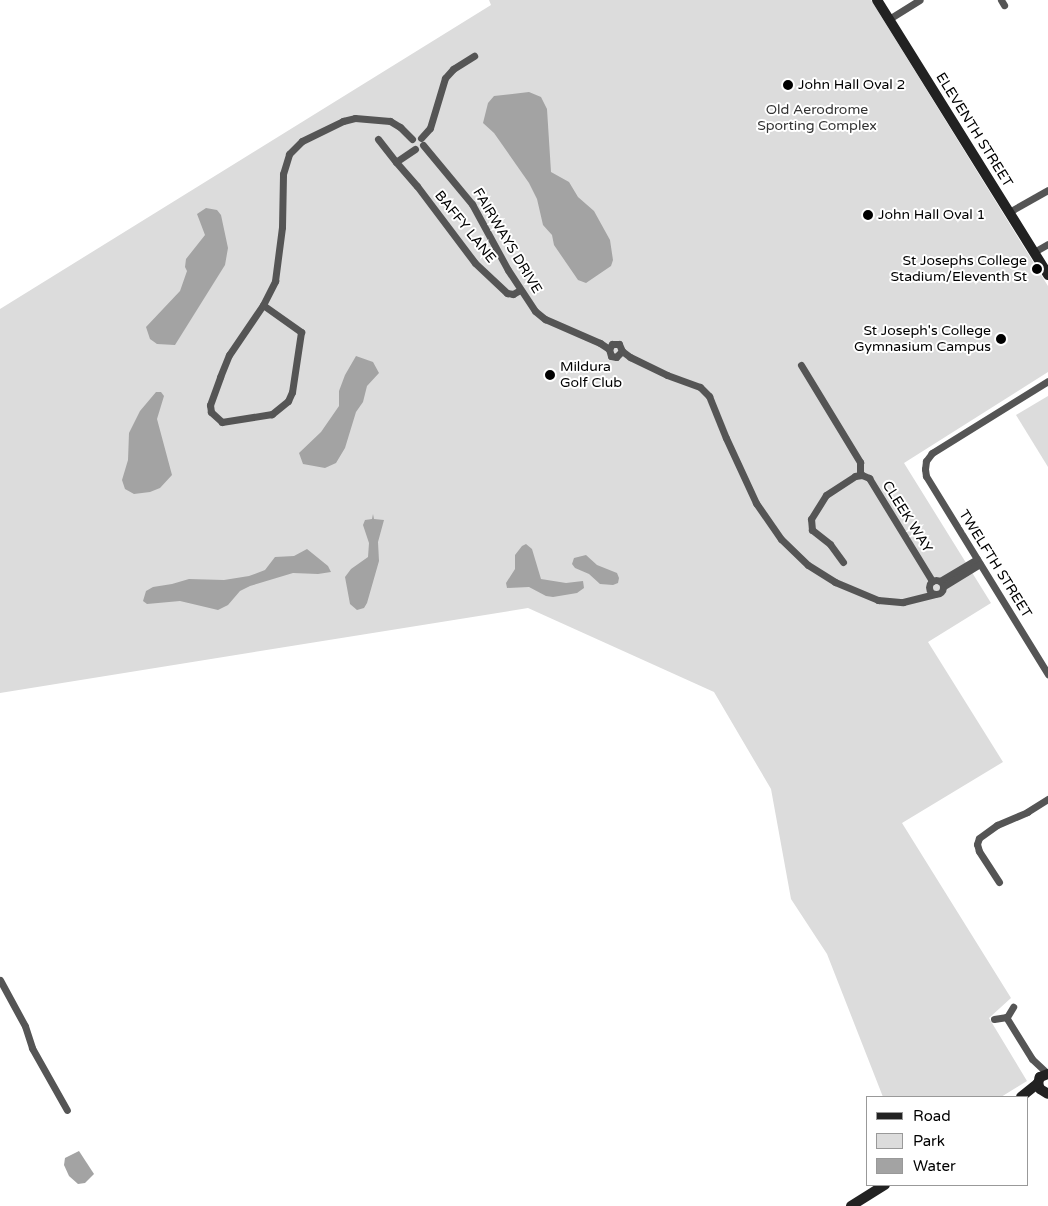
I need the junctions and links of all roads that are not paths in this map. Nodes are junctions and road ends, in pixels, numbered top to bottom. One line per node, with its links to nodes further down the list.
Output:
1 (877, 0): 3 (main road, ELEVENTH STREET)
2 (919, 0): 3 (street)
3 (889, 19): 9 (main road, ELEVENTH STREET)
4 (474, 56): 6 (street)
5 (378, 139): 7 (street)
6 (417, 144): 7 (street); 13 (street, FAIRWAYS DRIVE); 14 (street, FAIRWAYS DRIVE)
7 (396, 162): 13 (street, BAFFY LANE)
8 (1048, 190): 9 (street)
9 (1009, 212): 11 (main road, ELEVENTH STREET)
10 (1048, 244): 11 (street)
11 (1034, 252): 12 (main road, ELEVENTH STREET)
12 (1048, 275)
13 (520, 290): 15 (street, FAIRWAYS DRIVE)
14 (263, 305): 14 (street, FAIRWAYS DRIVE)
15 (609, 347): 16 (street); 16 (street)
16 (621, 353): 24 (street)
17 (801, 365): 19 (street)
18 (1048, 381): 20 (street, TWELFTH STREET)
19 (860, 474): 21 (street); 22 (street, CLEEK WAY)
20 (978, 561): 22 (street); 25 (street, TWELFTH STREET)
21 (844, 562)
22 (936, 584): 23 (street, CLEEK WAY); 23 (street); 24 (street)
23 (934, 594): 24 (street)
24 (923, 595)
25 (1048, 674)
26 (1048, 799): 27 (street)
27 (999, 882)
28 (0, 980): 38 (street)
29 (1013, 1007): 30 (street)
30 (1006, 1017): 31 (street); 32 (street)
31 (994, 1019)
32 (1032, 1059): 33 (street); 34 (street)
33 (1048, 1074): 34 (main road)
34 (1038, 1081): 35 (main road); 36 (main road)
35 (1046, 1094): 37 (main road)
36 (1021, 1096)
37 (1028, 1100)
38 (67, 1110)
39 (883, 1186): 40 (main road)
40 (851, 1206)

